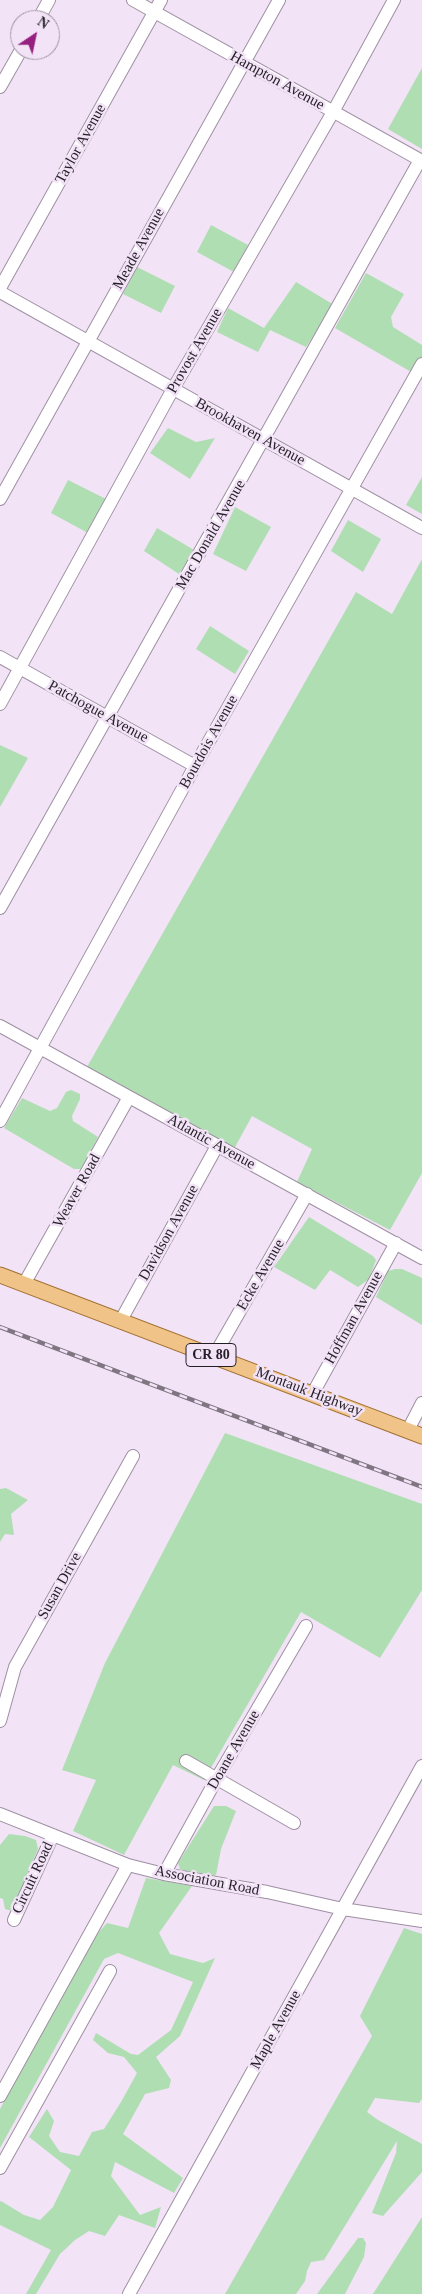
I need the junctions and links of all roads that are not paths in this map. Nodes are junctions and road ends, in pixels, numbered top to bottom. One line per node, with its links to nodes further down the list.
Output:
1 (133, 0): 5 (street, Hampton Avenue)
2 (161, 0): 5 (street, Taylor Avenue)
3 (279, 0): 7 (street, Meade Avenue)
4 (394, 0): 9 (street, Provost Avenue)
5 (154, 12): 7 (street, Hampton Avenue); 11 (street, Taylor Avenue)
6 (15, 60): 8 (street)
7 (245, 62): 9 (street, Hampton Avenue); 12 (street, Meade Avenue)
8 (0, 87)
9 (333, 112): 10 (street, Hampton Avenue); 14 (street, Provost Avenue)
10 (421, 161): 15 (street, Mac Donald Avenue)
11 (0, 290): 12 (street, Brookhaven Avenue)
12 (88, 341): 14 (street, Brookhaven Avenue); 17 (street, Meade Avenue)
13 (422, 364): 16 (street, Bourdois Avenue)
14 (173, 389): 15 (street, Brookhaven Avenue); 20 (street, Provost Avenue)
15 (264, 440): 16 (street, Brookhaven Avenue); 22 (street, Mac Donald Avenue)
16 (351, 488): 18 (street, Brookhaven Avenue); 23 (street, Bourdois Avenue)
17 (0, 499)
18 (422, 528)
19 (0, 657): 20 (street, Patchogue Avenue)
20 (20, 669): 21 (street, Provost Avenue); 22 (street, Patchogue Avenue)
21 (0, 704)
22 (107, 717): 23 (street, Patchogue Avenue); 24 (street, Mac Donald Avenue)
23 (195, 766): 26 (street, Bourdois Avenue)
24 (0, 908)
25 (0, 1026): 26 (street, Atlantic Avenue)
26 (40, 1048): 27 (street, Atlantic Avenue); 28 (street, Bourdois Avenue)
27 (129, 1098): 29 (street, Atlantic Avenue); 34 (street, Weaver Road)
28 (0, 1121)
29 (217, 1146): 30 (street, Atlantic Avenue); 35 (street, Davidson Avenue)
30 (307, 1194): 31 (street, Atlantic Avenue); 36 (street, Ecke Avenue)
31 (396, 1243): 32 (street, Atlantic Avenue); 37 (street, Hoffman Avenue)
32 (422, 1258)
33 (0, 1275): 34 (main road, Montauk Highway / CR 80)
34 (24, 1284): 35 (main road, Montauk Highway / CR 80)
35 (121, 1320): 36 (main road, Montauk Highway / CR 80)
36 (214, 1356): 37 (main road, Montauk Highway / CR 80)
37 (313, 1393): 39 (main road, Montauk Highway / CR 80)
38 (422, 1403): 39 (street)
39 (408, 1430): 40 (main road, Montauk Highway / CR 80)
40 (422, 1436)
41 (133, 1456): 43 (street, Susan Drive)
42 (306, 1626): 46 (street, Doane Avenue)
43 (0, 1721)
44 (186, 1761): 46 (street)
45 (422, 1766): 52 (street, Maple Avenue)
46 (216, 1778): 48 (street); 51 (street, Doane Avenue)
47 (0, 1814): 49 (street, Association Road)
48 (294, 1823)
49 (53, 1835): 50 (street, Association Road); 53 (street, Circuit Road)
50 (128, 1865): 51 (street, Association Road); 56 (street)
51 (164, 1874): 52 (street, Association Road)
52 (343, 1909): 54 (street, Association Road); 58 (street, Maple Avenue)
53 (14, 1920)
54 (422, 1921)
55 (110, 1971): 57 (street)
56 (0, 2096)
57 (0, 2168)
58 (129, 2294)

